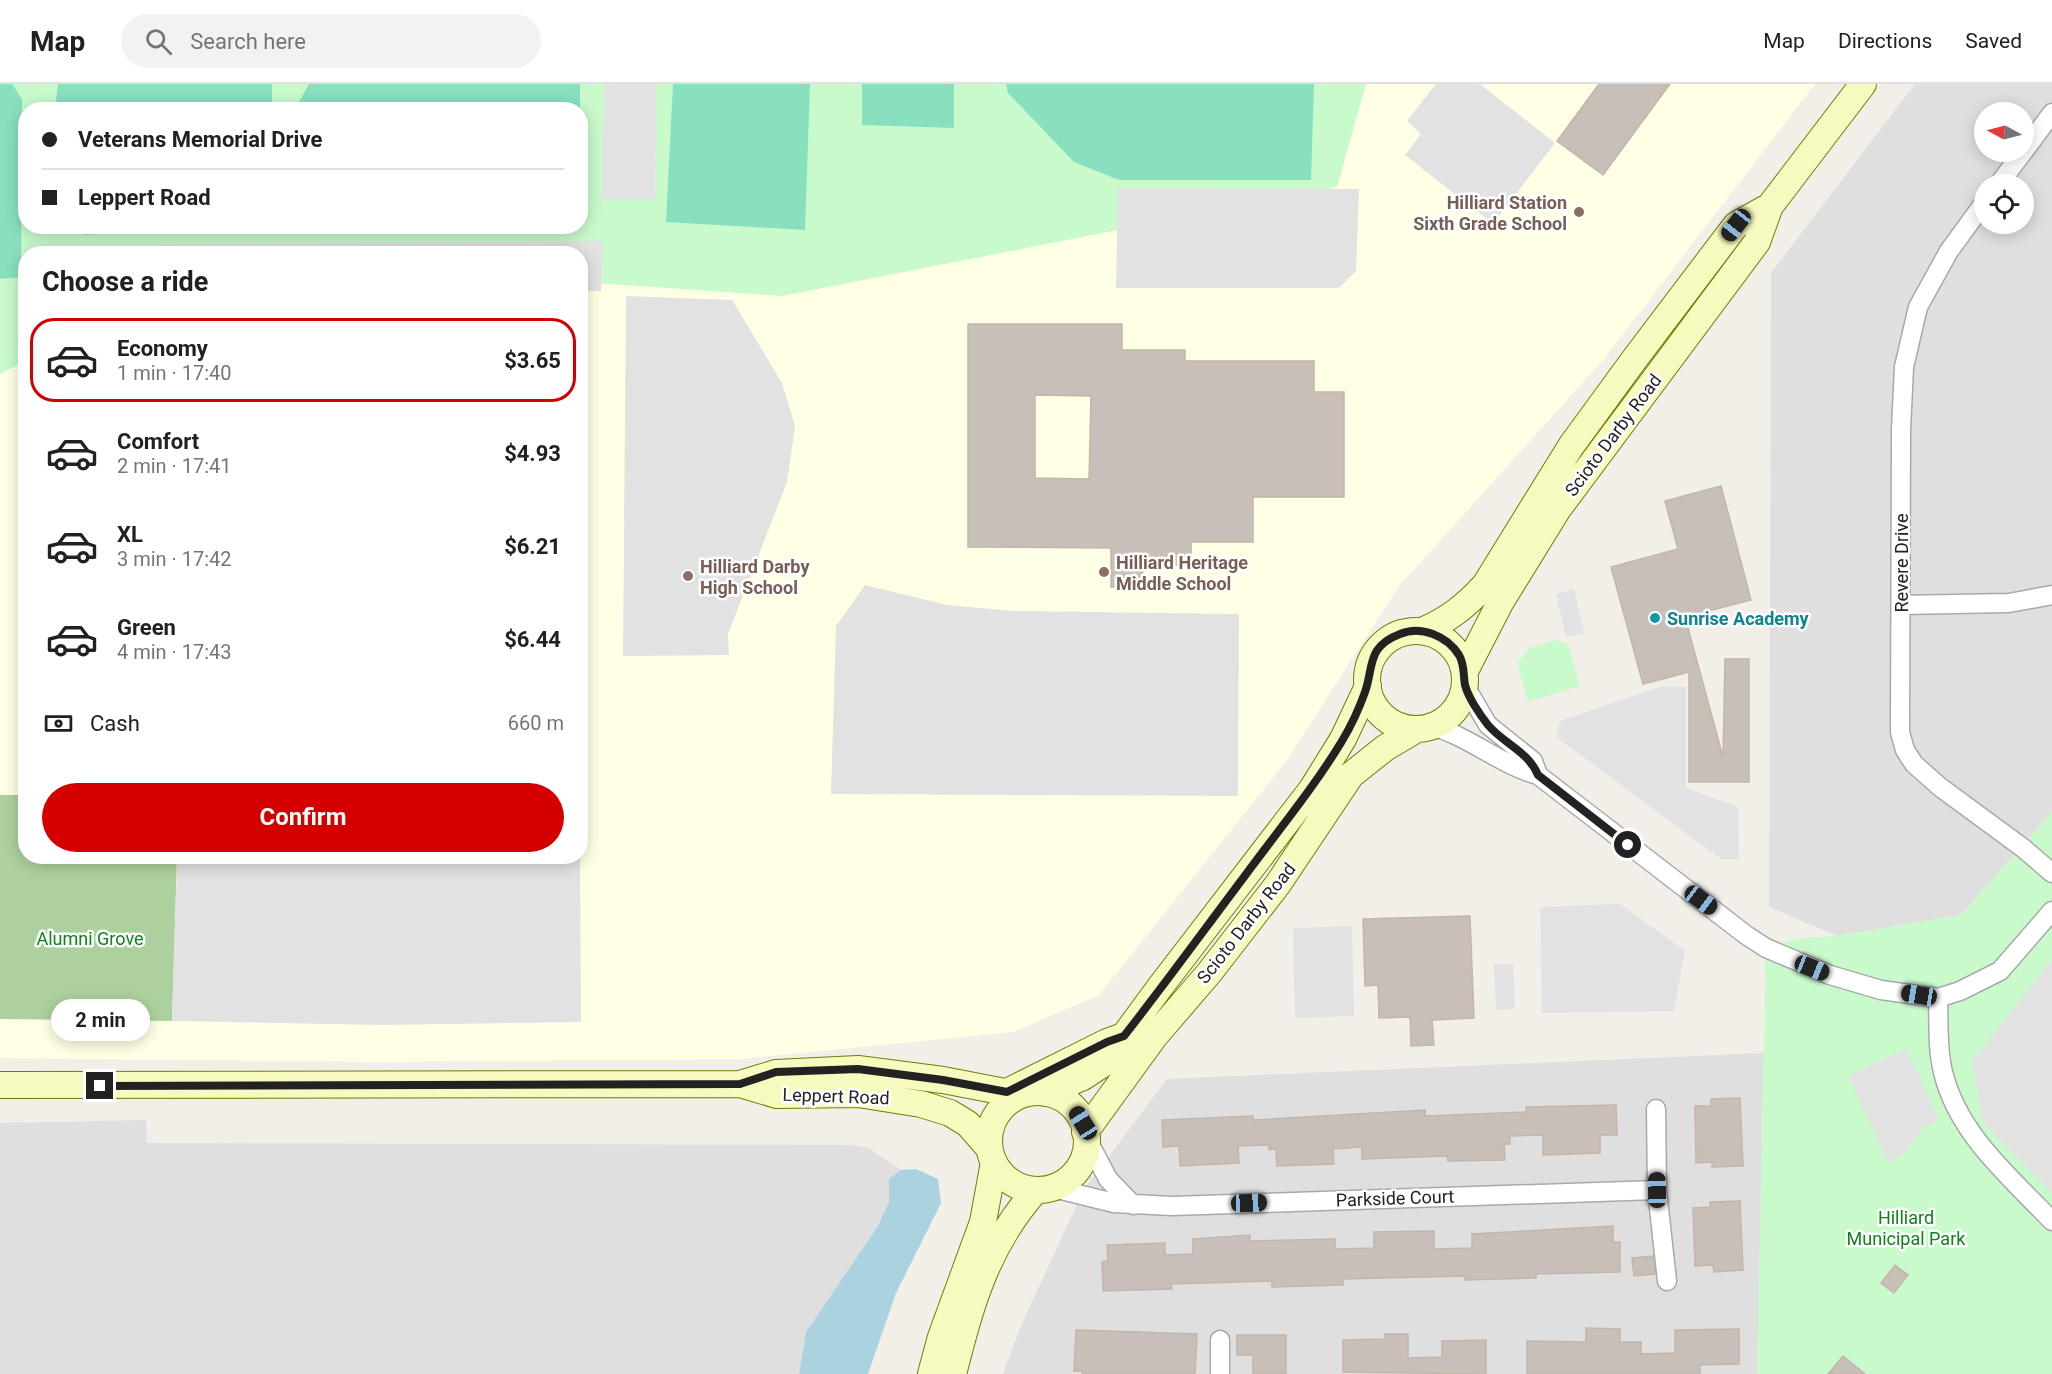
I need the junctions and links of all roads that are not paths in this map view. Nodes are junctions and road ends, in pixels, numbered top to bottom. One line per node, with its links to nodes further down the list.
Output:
1 (1863, 84): 4 (main road, Scioto Darby Road)
2 (2052, 113): 3 (street)
3 (2034, 137)
4 (1770, 206): 8 (main road, Scioto Darby Road); 9 (main road, Scioto Darby Road)
5 (1974, 217): 7 (street, Revere Drive)
6 (2052, 595): 7 (street)
7 (1901, 605): 13 (street, Revere Drive)
8 (1422, 632): 9 (main road); 10 (main road)
9 (1465, 678): 11 (main road); 12 (street)
10 (1368, 686): 11 (main road); 16 (main road, Scioto Darby Road)
11 (1425, 727): 12 (street); 21 (main road, Scioto Darby Road)
12 (1538, 775): 15 (street)
13 (2052, 873)
14 (2052, 911): 15 (street)
15 (1938, 998): 26 (street)
16 (1124, 1036): 19 (main road); 19 (main road, Scioto Darby Road)
17 (740, 1084): 18 (main road, Leppert Road); 19 (main road, Leppert Road); 22 (main road, Leppert Road)
18 (0, 1085)
19 (1024, 1093): 21 (main road); 22 (main road)
20 (1656, 1108): 24 (street)
21 (1086, 1135): 23 (main road); 25 (street)
22 (991, 1155): 23 (main road); 29 (main road)
23 (1044, 1189): 25 (street, Parkside Court); 30 (main road)
24 (1657, 1190): 25 (street, Parkside Court); 27 (street)
25 (1133, 1205)
26 (2052, 1221)
27 (1667, 1281)
28 (1220, 1340): 31 (street)
29 (931, 1374)
30 (953, 1374)
31 (1220, 1374)

